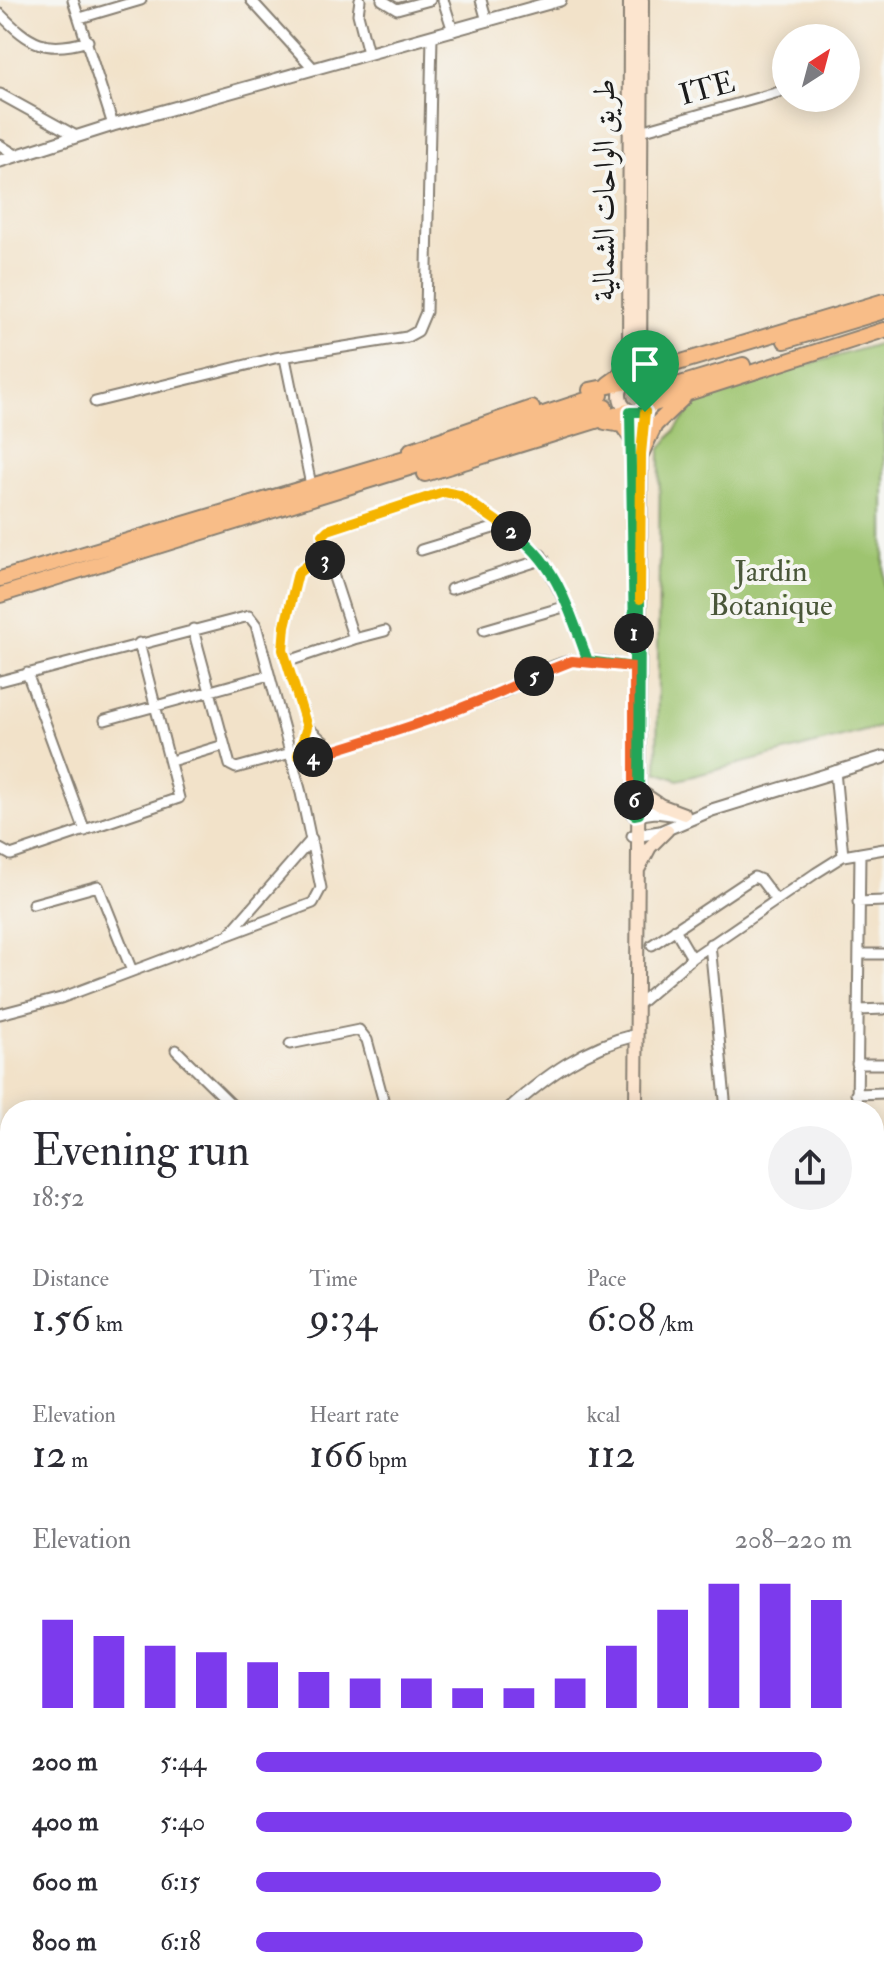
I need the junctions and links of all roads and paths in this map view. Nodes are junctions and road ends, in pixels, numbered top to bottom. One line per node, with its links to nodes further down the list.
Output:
1 (73, 0): 13 (street)
2 (141, 0): 12 (street)
3 (251, 0): 20 (street)
4 (360, 0): 19 (street)
5 (382, 0): 6 (street)
6 (430, 0)
7 (443, 0): 16 (street)
8 (481, 0): 15 (street)
9 (560, 0): 15 (street)
10 (630, 0): 34 (main road, طريق الواحات الشمالية)
11 (642, 0): 24 (main road, طريق الواحات الشمالية)
12 (110, 4): 13 (street)
13 (80, 18): 18 (street)
14 (1, 19): 18 (street)
15 (487, 21): 16 (street)
16 (453, 31): 17 (street)
17 (432, 36): 19 (street); 33 (street)
18 (88, 41): 23 (street)
19 (368, 53): 20 (street)
20 (314, 69): 23 (street)
21 (0, 94): 25 (street)
22 (772, 94): 24 (street, ITE)
23 (113, 125): 25 (street)
24 (641, 131): 34 (main road, طريق الواحات الشمالية)
25 (76, 136): 27 (street)
26 (0, 145): 27 (street)
27 (16, 155): 28 (street)
28 (0, 161)
29 (884, 301): 35 (highway)
30 (884, 311): 35 (highway)
31 (884, 323): 35 (highway)
32 (884, 330): 37 (highway)
33 (285, 358): 38 (street); 44 (street)
34 (634, 359): 35 (highway); 36 (main road, طريق الواحات الشمالية); 39 (highway)
35 (667, 377): 36 (highway)
36 (635, 379): 39 (highway); 40 (main road); 41 (main road)
37 (696, 390): 40 (highway); 43 (highway)
38 (95, 402)
39 (602, 403): 41 (highway); 42 (highway); 44 (highway); 51 (highway)
40 (649, 408): 41 (main road); 43 (main road)
41 (629, 411): 42 (main road)
42 (632, 439): 60 (main road)
43 (641, 454): 74 (main road)
44 (311, 485): 49 (highway)
45 (503, 525): 46 (street); 47 (street); 48 (street)
46 (421, 550)
47 (328, 559): 56 (street); 59 (street)
48 (544, 559): 50 (street); 52 (street)
49 (0, 579)
50 (451, 589)
51 (0, 595)
52 (567, 606): 54 (street); 58 (street)
53 (193, 629): 57 (street); 62 (street); 64 (street)
54 (484, 630)
55 (385, 631): 56 (street)
56 (354, 639): 59 (street)
57 (139, 643): 61 (street); 65 (street)
58 (588, 661): 60 (street); 69 (street)
59 (286, 662): 67 (street)
60 (634, 667): 77 (main road)
61 (27, 673): 63 (street); 79 (street)
62 (269, 675): 64 (street); 70 (street)
63 (0, 681)
64 (209, 692): 65 (street); 68 (street)
65 (156, 707): 66 (street); 72 (street)
66 (105, 720)
67 (307, 727): 69 (street); 69 (street)
68 (224, 745): 70 (street); 72 (street)
69 (334, 751)
70 (291, 753): 81 (street)
71 (884, 757): 73 (street)
72 (171, 761): 79 (street)
73 (835, 771): 75 (street); 85 (street)
74 (639, 791): 76 (main road); 77 (main road)
75 (712, 810): 76 (street); 78 (street)
76 (684, 814): 77 (street)
77 (636, 815): 80 (main road)
78 (667, 830): 80 (street); 86 (main road)
79 (85, 831): 82 (street)
80 (636, 836): 86 (main road); 95 (main road)
81 (312, 839): 92 (street); 92 (street)
82 (0, 849)
83 (884, 849): 84 (street)
84 (860, 853): 85 (street); 89 (street)
85 (843, 856): 87 (street)
86 (638, 871): 95 (main road)
87 (776, 900): 91 (street); 93 (street)
88 (884, 901): 89 (street)
89 (858, 902): 96 (street)
90 (33, 904): 99 (street)
91 (675, 929): 94 (street); 98 (street)
92 (228, 935): 99 (street)
93 (710, 944): 98 (street); 115 (street)
94 (652, 945)
95 (636, 953): 100 (main road)
96 (859, 954): 97 (street); 102 (street)
97 (884, 954)
98 (692, 958): 100 (street)
99 (132, 971): 103 (street)
100 (636, 1006): 104 (main road)
101 (884, 1009): 102 (street)
102 (859, 1010): 107 (street)
103 (0, 1014)
104 (636, 1035): 113 (street); 114 (main road)
105 (290, 1044): 112 (street)
106 (176, 1050): 111 (street)
107 (857, 1064): 108 (street); 110 (street)
108 (884, 1064)
109 (884, 1093): 110 (street)
110 (856, 1094): 116 (street)
111 (227, 1100)
112 (383, 1100)
113 (521, 1100)
114 (636, 1100)
115 (725, 1100)
116 (856, 1100)

